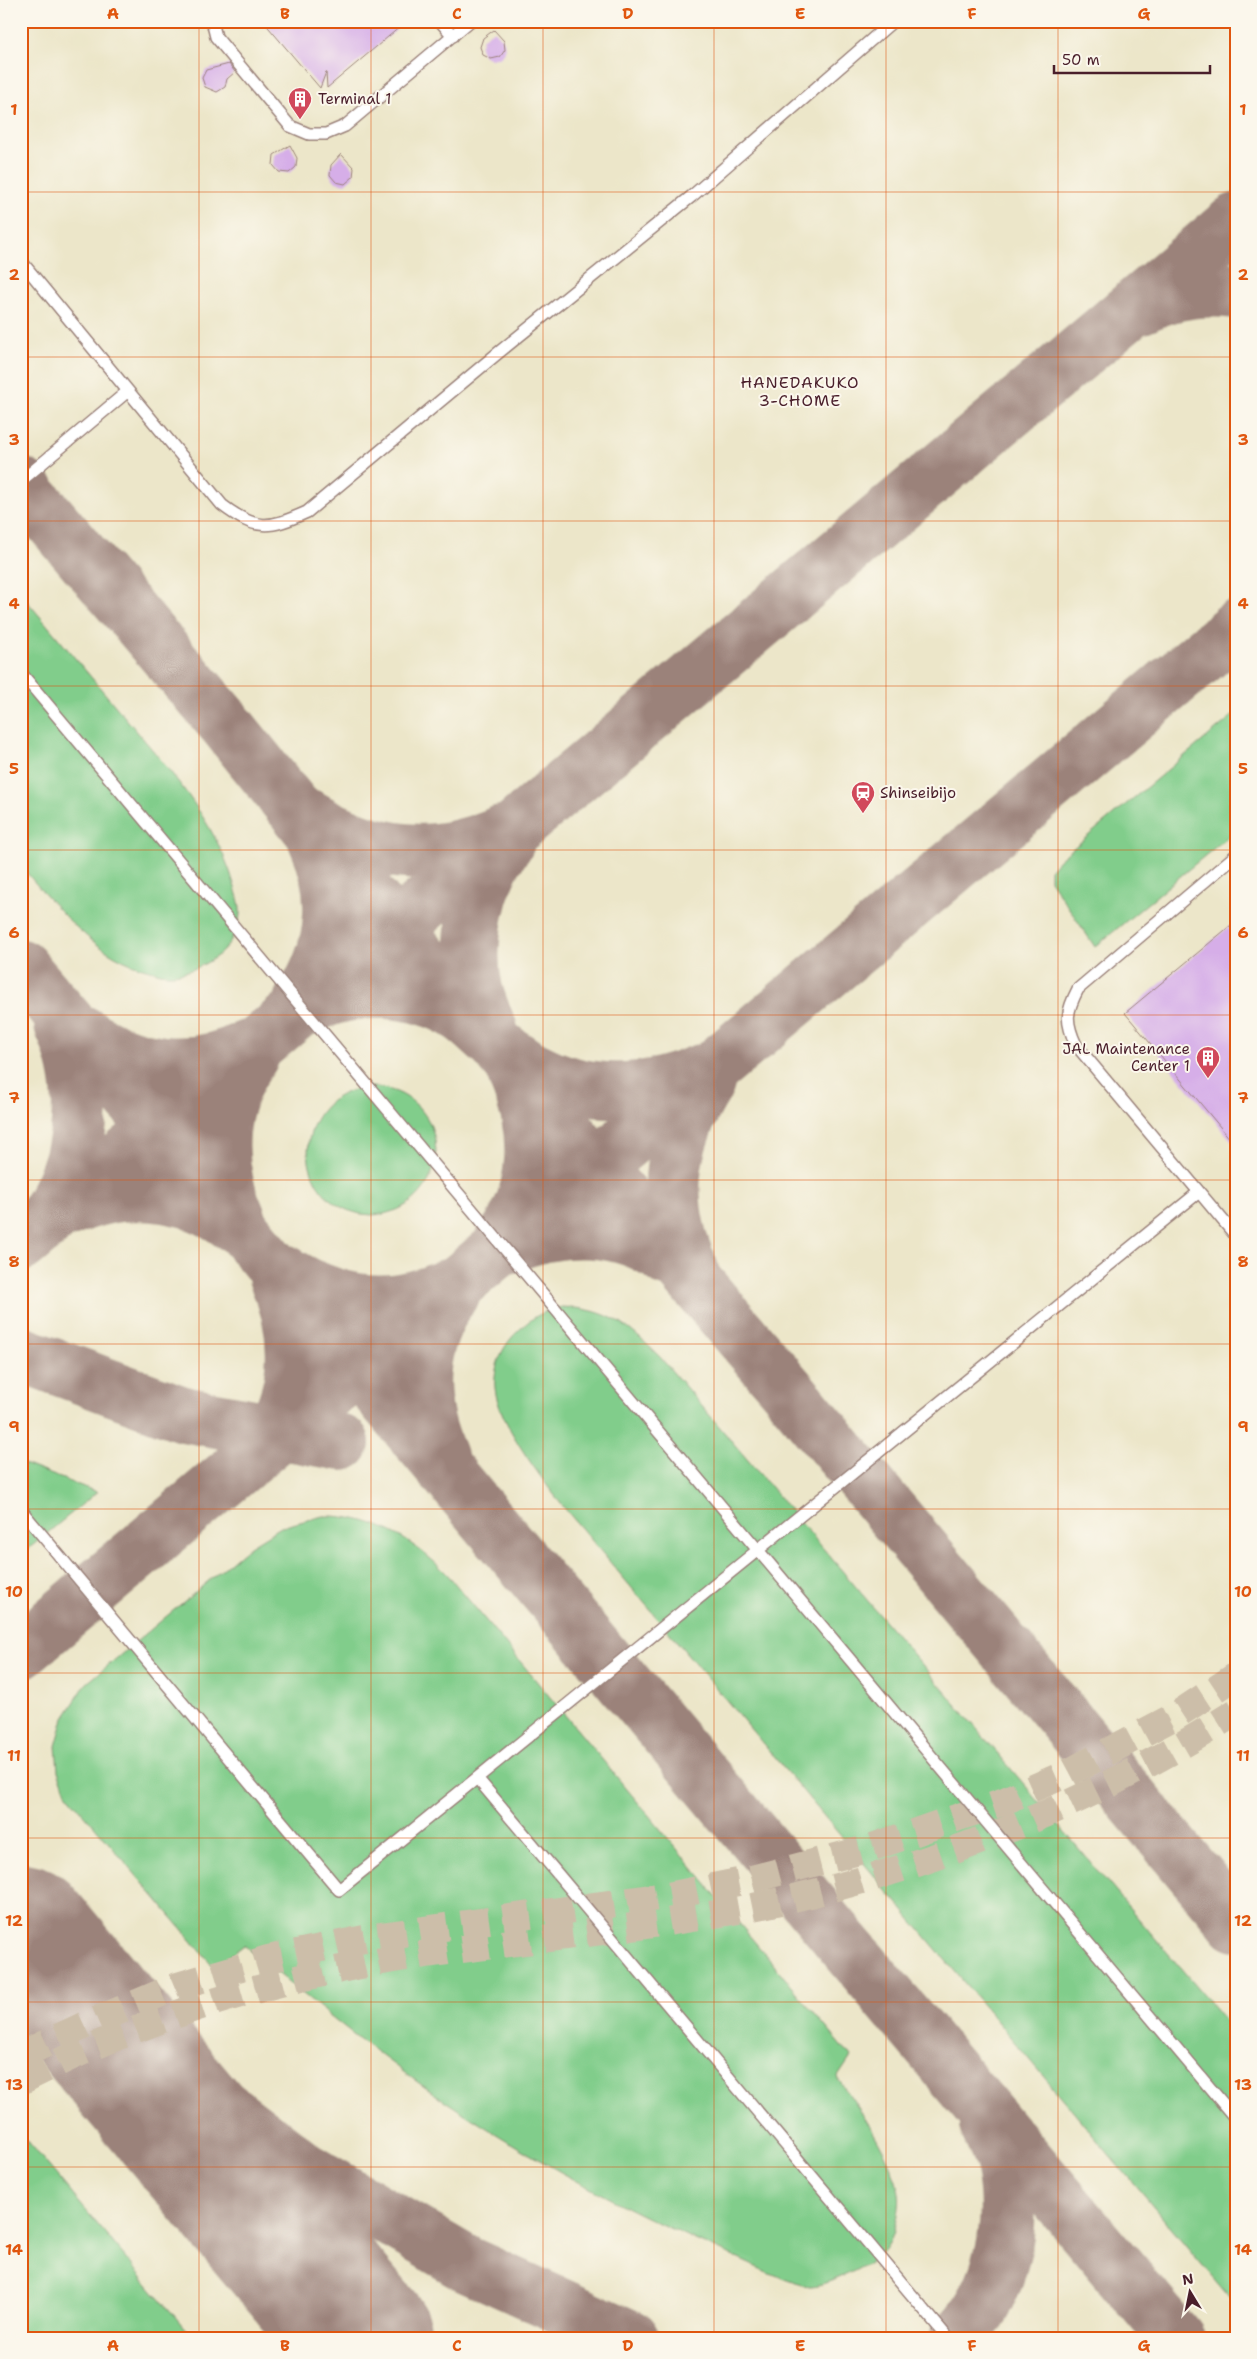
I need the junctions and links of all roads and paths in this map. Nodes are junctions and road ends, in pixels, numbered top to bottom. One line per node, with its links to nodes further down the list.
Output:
1 (212, 21): 5 (lane)
2 (440, 21): 5 (lane)
3 (470, 21): 5 (lane)
4 (893, 21): 7 (lane)
5 (453, 36)
6 (21, 261): 7 (lane)
7 (128, 391): 8 (lane)
8 (21, 481)
9 (21, 673): 14 (lane)
10 (1236, 855): 11 (lane)
11 (1198, 1192): 12 (lane); 14 (lane)
12 (1236, 1236)
13 (21, 1510): 15 (lane)
14 (759, 1549): 15 (lane); 16 (lane)
15 (477, 1778): 17 (lane)
16 (1236, 2119)
17 (948, 2338)

